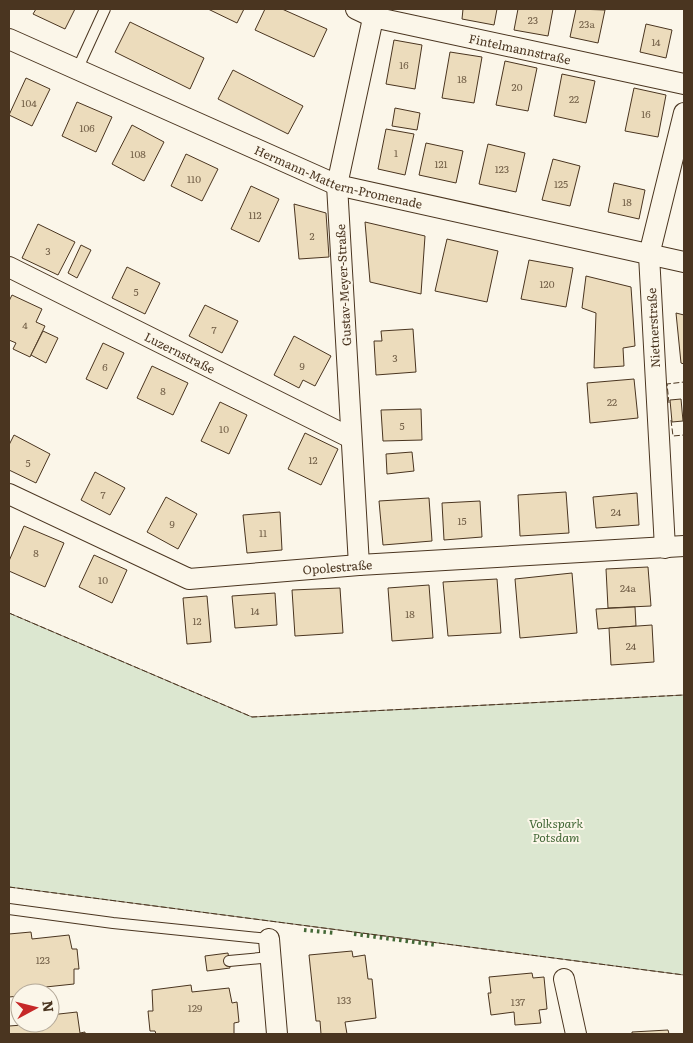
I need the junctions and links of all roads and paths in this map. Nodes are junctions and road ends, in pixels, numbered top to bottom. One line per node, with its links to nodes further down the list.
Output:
1 (105, 9): 4 (lane)
2 (368, 11): 5 (street, Fintelmannstraße); 7 (street, Gustav-Meyer-Straße)
3 (9, 40): 4 (street, Hermann-Mattern-Promenade)
4 (77, 70): 7 (street, Hermann-Mattern-Promenade)
5 (684, 84)
6 (684, 113): 8 (street, Nietnerstraße)
7 (337, 185): 8 (street, Hermann-Mattern-Promenade); 11 (street, Gustav-Meyer-Straße)
8 (650, 255): 9 (street, Hermann-Mattern-Promenade); 13 (street, Nietnerstraße)
9 (684, 262)
10 (9, 267): 11 (street, Luzernstraße)
11 (352, 438): 14 (street, Gustav-Meyer-Straße)
12 (9, 494): 14 (street, Opolestraße)
13 (675, 547): 14 (street, Opolestraße)
14 (359, 565)
15 (9, 909): 16 (lane)
16 (270, 948): 17 (lane); 19 (street)
17 (229, 960)
18 (564, 979): 20 (street)
19 (277, 1034)
20 (576, 1034)

